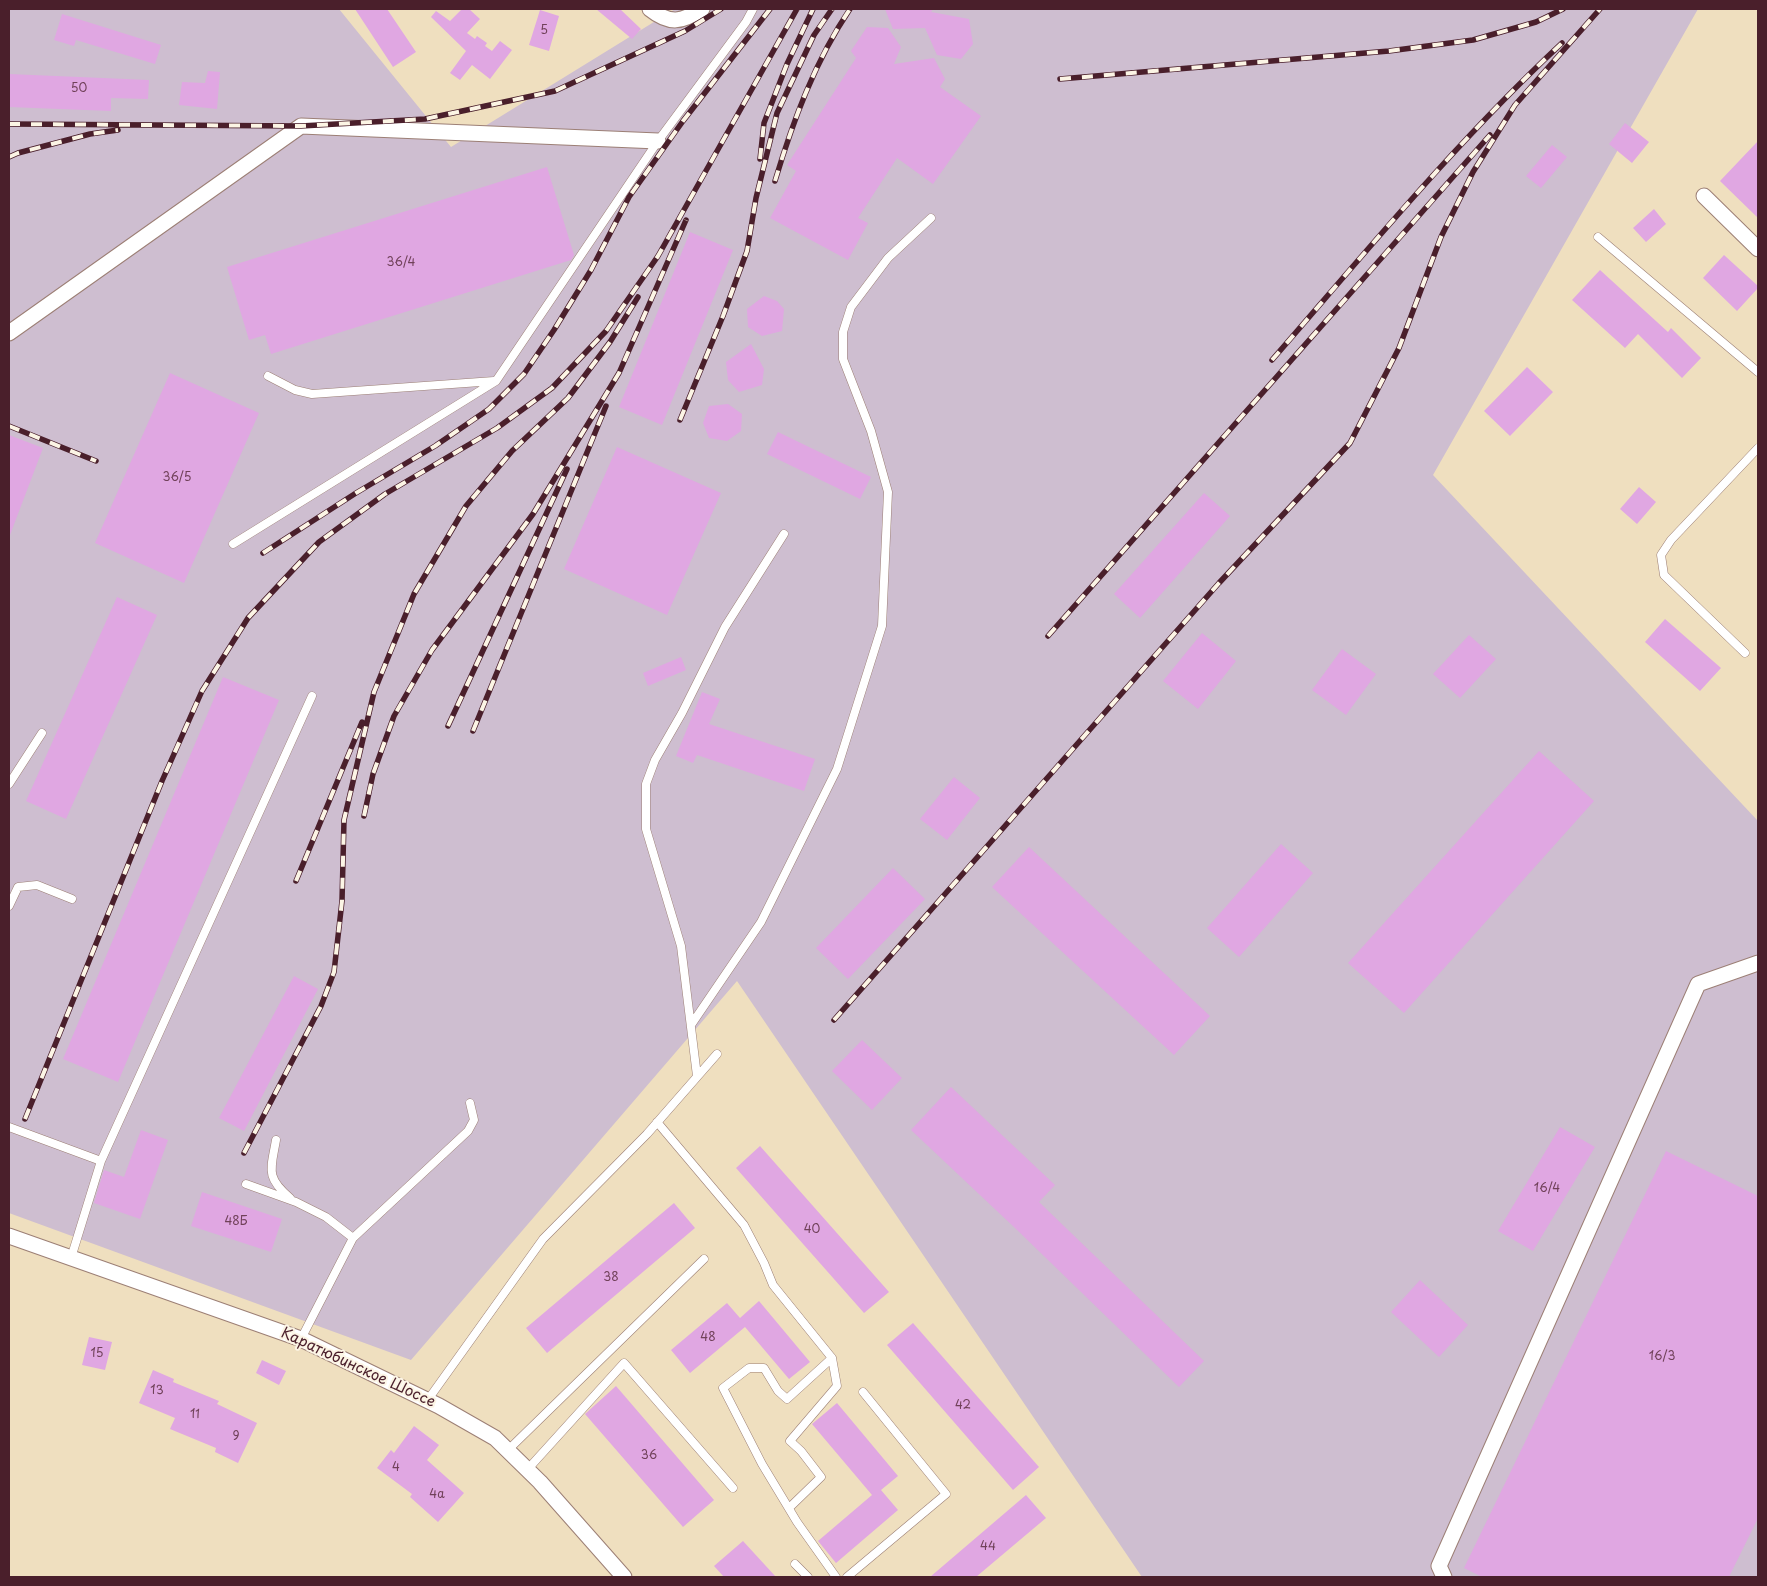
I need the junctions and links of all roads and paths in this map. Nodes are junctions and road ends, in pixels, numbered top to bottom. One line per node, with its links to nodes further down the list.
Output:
1 (702, 9): 3 (street)
2 (753, 9): 4 (lane)
3 (654, 12)
4 (658, 140): 9 (street); 12 (lane)
5 (1704, 196): 8 (street)
6 (931, 218): 23 (lane)
7 (1598, 237): 10 (lane)
8 (1758, 249)
9 (9, 333)
10 (1758, 372)
11 (268, 376): 12 (lane)
12 (496, 381): 15 (lane)
13 (1758, 448): 16 (lane)
14 (784, 534): 23 (lane)
15 (233, 544)
16 (1745, 653)
17 (312, 696): 30 (lane)
18 (42, 733): 19 (lane)
19 (9, 784)
20 (72, 899): 21 (lane)
21 (9, 906)
22 (1758, 963): 50 (street)
23 (691, 1026): 25 (lane)
24 (717, 1054): 25 (lane)
25 (697, 1076): 27 (lane)
26 (470, 1103): 34 (lane)
27 (657, 1122): 38 (lane); 40 (lane)
28 (9, 1127): 30 (lane)
29 (276, 1140): 32 (lane)
30 (100, 1161): 35 (lane)
31 (246, 1184): 32 (lane)
32 (296, 1202): 34 (lane)
33 (9, 1236): 35 (street, Каратюбинское Шоссе)
34 (353, 1238): 37 (lane)
35 (71, 1258): 37 (street, Каратюбинское Шоссе)
36 (704, 1259): 41 (lane)
37 (302, 1339): 40 (street, Каратюбинское Шоссе)
38 (832, 1358): 44 (lane); 44 (lane)
39 (863, 1392): 49 (lane)
40 (427, 1401): 41 (street, Каратюбинское Шоссе)
41 (507, 1451): 42 (street, Каратюбинское Шоссе)
42 (527, 1470): 43 (lane); 46 (street, Каратюбинское Шоссе)
43 (733, 1488)
44 (789, 1508): 48 (lane)
45 (795, 1564): 47 (lane)
46 (624, 1577)
47 (808, 1577)
48 (836, 1577)
49 (847, 1577)
50 (1444, 1577)

